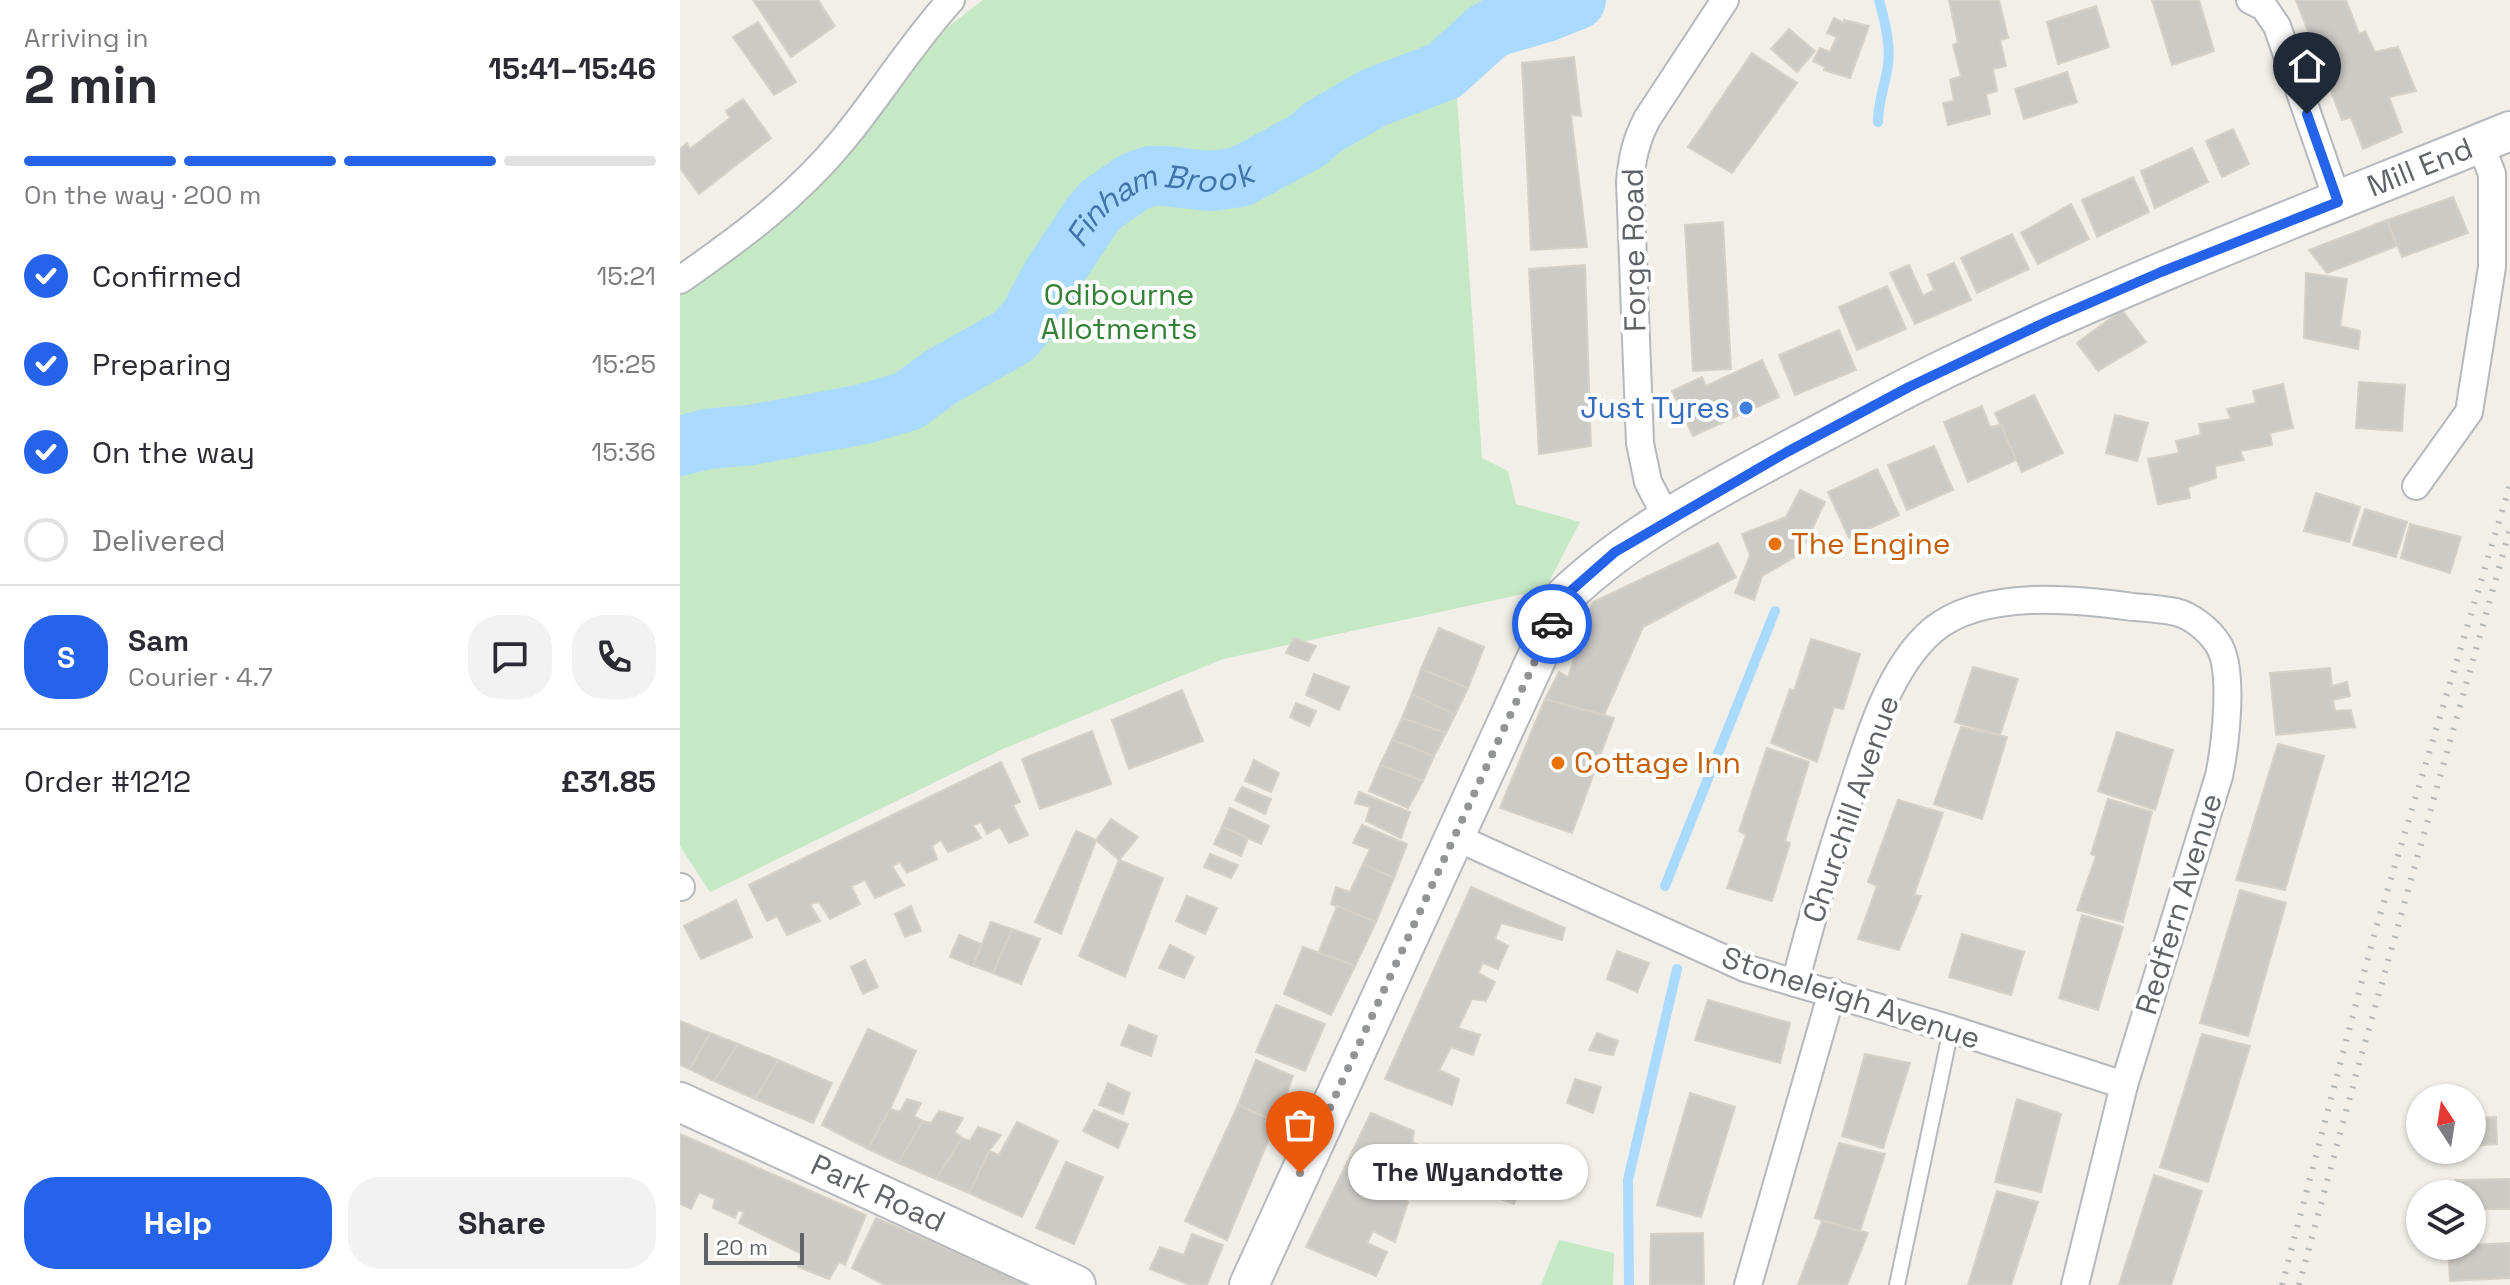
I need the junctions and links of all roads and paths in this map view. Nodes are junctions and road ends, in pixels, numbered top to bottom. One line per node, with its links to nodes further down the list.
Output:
1 (951, 0): 6 (street)
2 (1725, 0): 8 (street, Forge Road)
3 (2250, 0): 5 (street)
4 (2495, 137): 5 (street, Mill End); 7 (street)
5 (2338, 202): 8 (street, Mill End)
6 (680, 280)
7 (2416, 486)
8 (1668, 520): 10 (street, Mill End)
9 (2103, 603): 11 (street, Churchill Avenue); 14 (street, Redfern Avenue)
10 (1453, 836): 11 (street, Stoneleigh Avenue); 17 (street)
11 (1795, 983): 12 (street, Stoneleigh Avenue)
12 (1832, 992): 13 (street, Stoneleigh Avenue); 18 (street)
13 (1951, 1029): 14 (street, Stoneleigh Avenue); 19 (lane)
14 (2124, 1085): 20 (street, Redfern Avenue)
15 (680, 1102): 16 (street, Park Road)
16 (1076, 1285)
17 (1249, 1285)
18 (1748, 1285)
19 (1897, 1285)
20 (2075, 1285)

